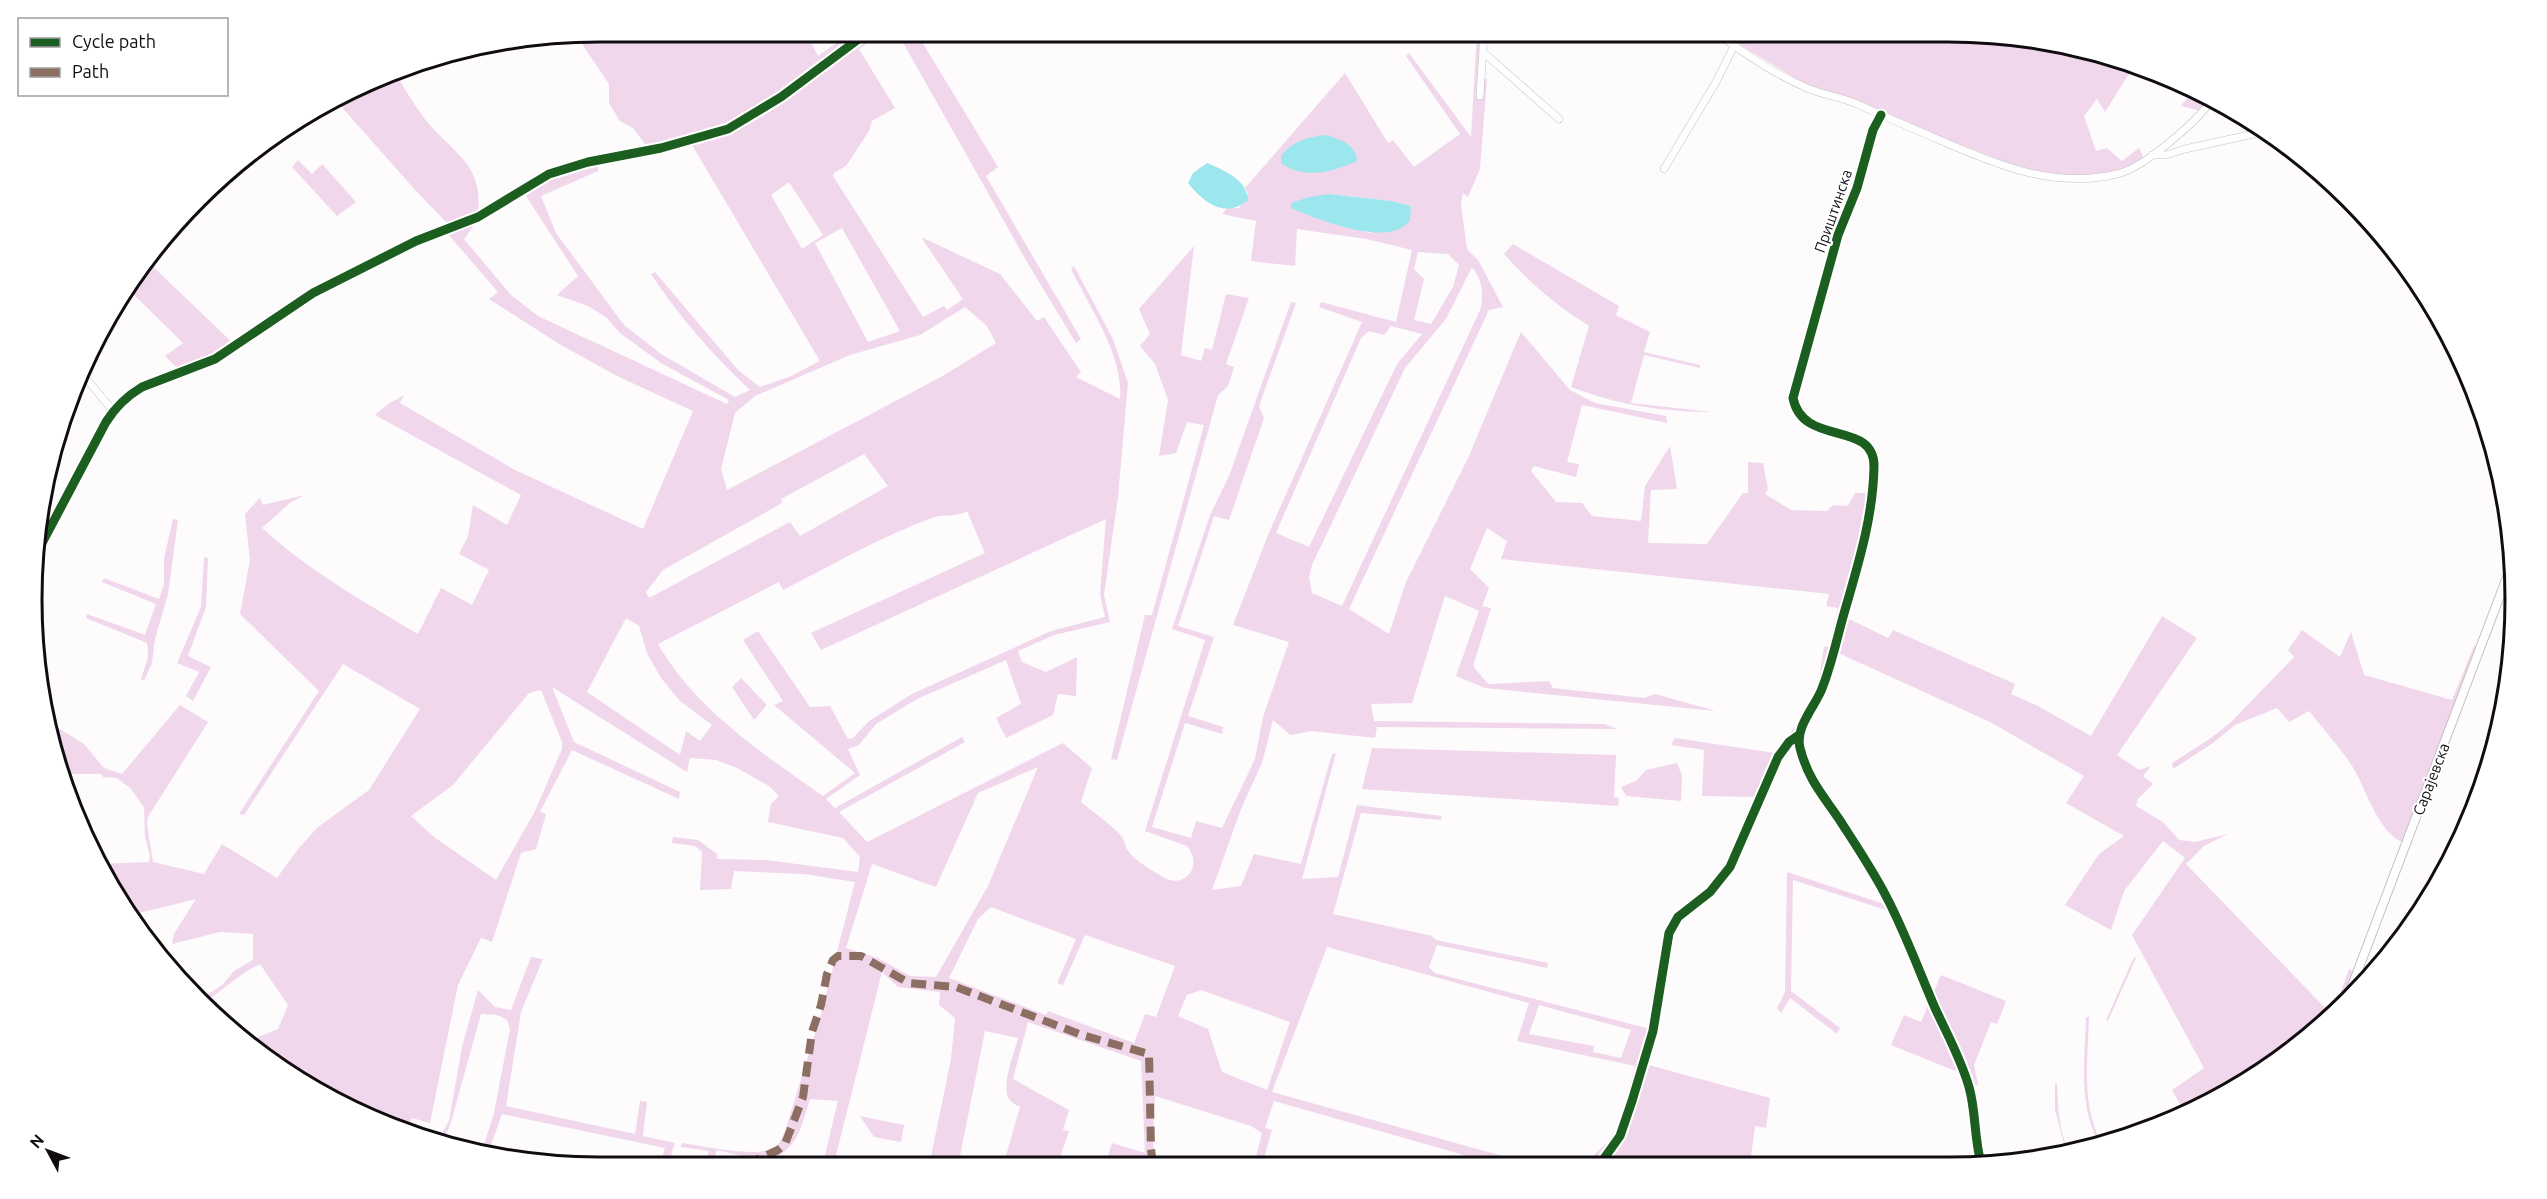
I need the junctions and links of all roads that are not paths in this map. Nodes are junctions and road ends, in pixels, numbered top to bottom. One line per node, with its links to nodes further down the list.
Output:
1 (855, 42): 14 (street)
2 (1484, 42): 5 (street)
3 (1728, 42): 4 (street)
4 (1734, 46): 8 (street); 12 (street)
5 (1483, 52): 6 (street); 9 (street)
6 (1480, 96)
7 (2207, 106): 11 (street)
8 (1881, 115): 11 (street); 17 (street, Приштинска)
9 (1559, 119)
10 (2252, 133): 11 (street)
11 (2152, 155)
12 (1664, 169)
13 (87, 379): 14 (street)
14 (113, 411): 15 (street)
15 (46, 536)
16 (2505, 584): 18 (main road, Сарајевска)
17 (1799, 735): 19 (street); 20 (street)
18 (2354, 981)
19 (1979, 1156)
20 (1605, 1157)

